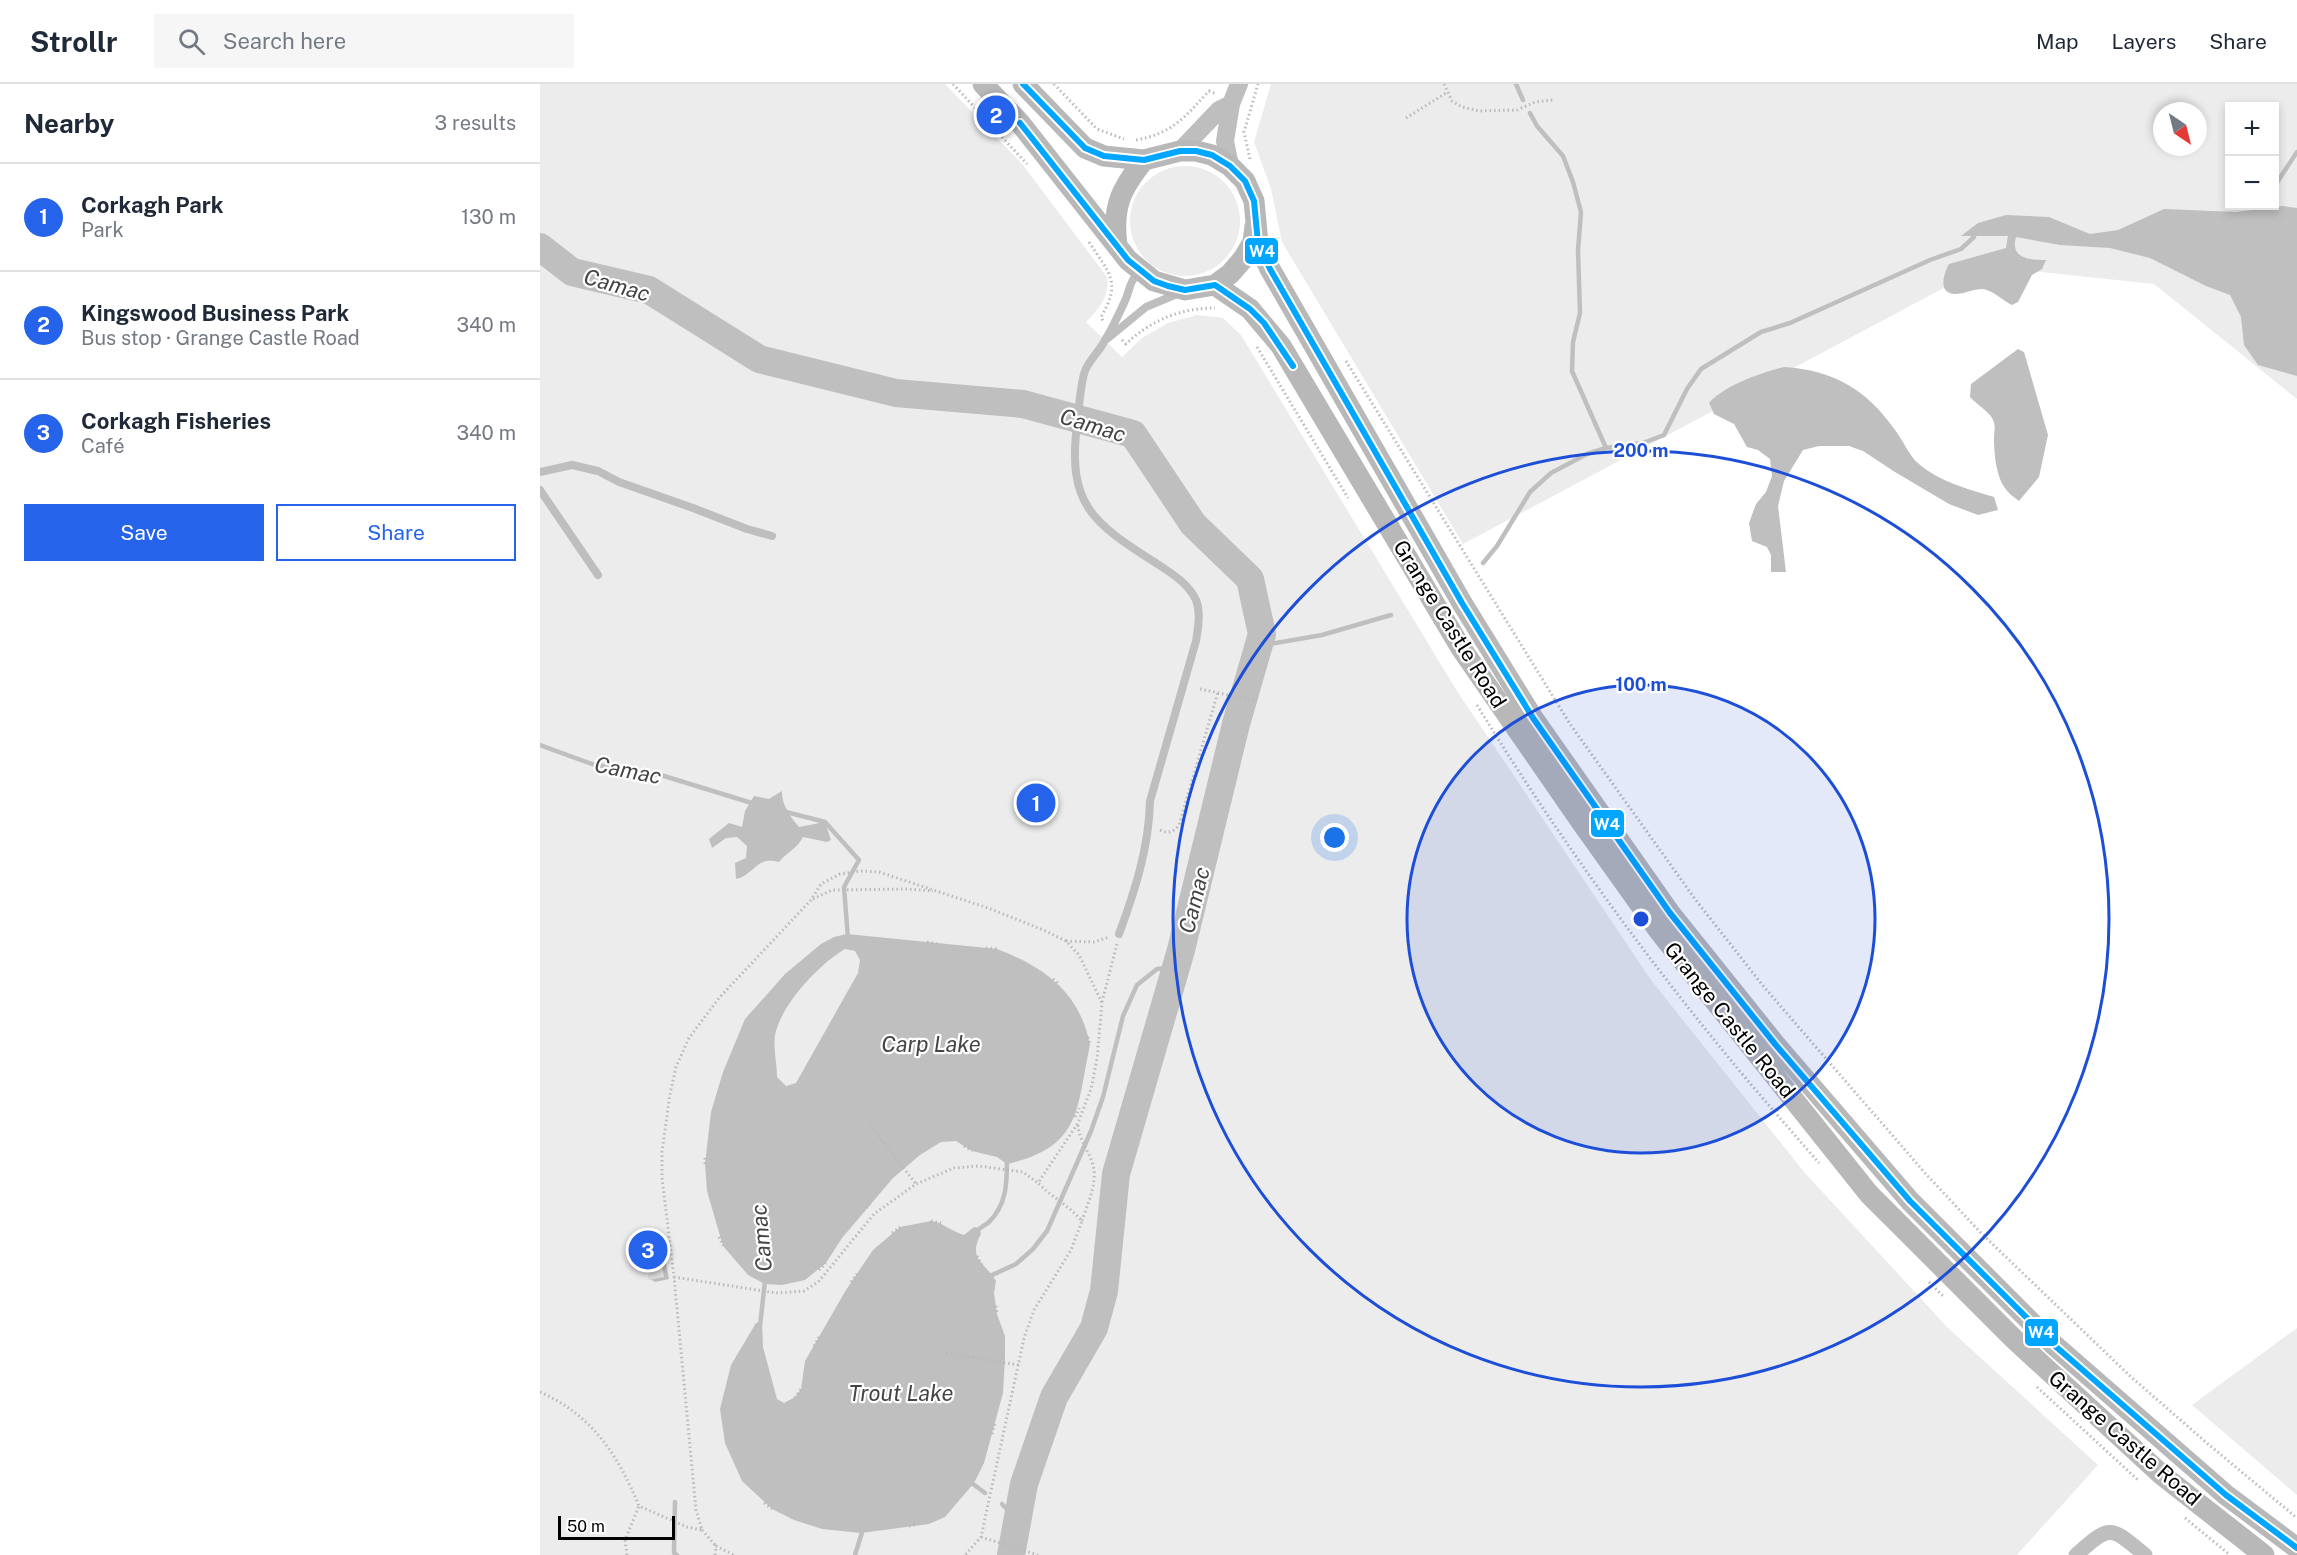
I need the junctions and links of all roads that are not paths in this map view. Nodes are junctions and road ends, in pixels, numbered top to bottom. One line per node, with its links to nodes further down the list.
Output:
1 (983, 84): 9 (main road)
2 (1023, 84): 6 (main road, Grange Castle Road)
3 (1239, 84): 4 (street)
4 (1231, 104): 5 (street); 7 (street)
5 (1180, 151): 6 (main road, Grange Castle Road); 7 (main road, Grange Castle Road)
6 (1144, 160): 9 (main road)
7 (1230, 166): 8 (main road, Grange Castle Road)
8 (1256, 222): 11 (main road, Grange Castle Road); 19 (main road, Grange Castle Road)
9 (1117, 244): 10 (main road)
10 (1140, 270): 12 (main road); 13 (lane)
11 (1215, 285): 12 (main road); 22 (main road, Grange Castle Road)
12 (1185, 290): 13 (lane)
13 (1106, 340): 18 (lane)
14 (540, 472): 16 (lane)
15 (540, 490): 17 (lane)
16 (772, 536)
17 (598, 575)
18 (1119, 934)
19 (2297, 1548)
20 (2076, 1555): 21 (street)
21 (2145, 1555)
22 (2264, 1555)

